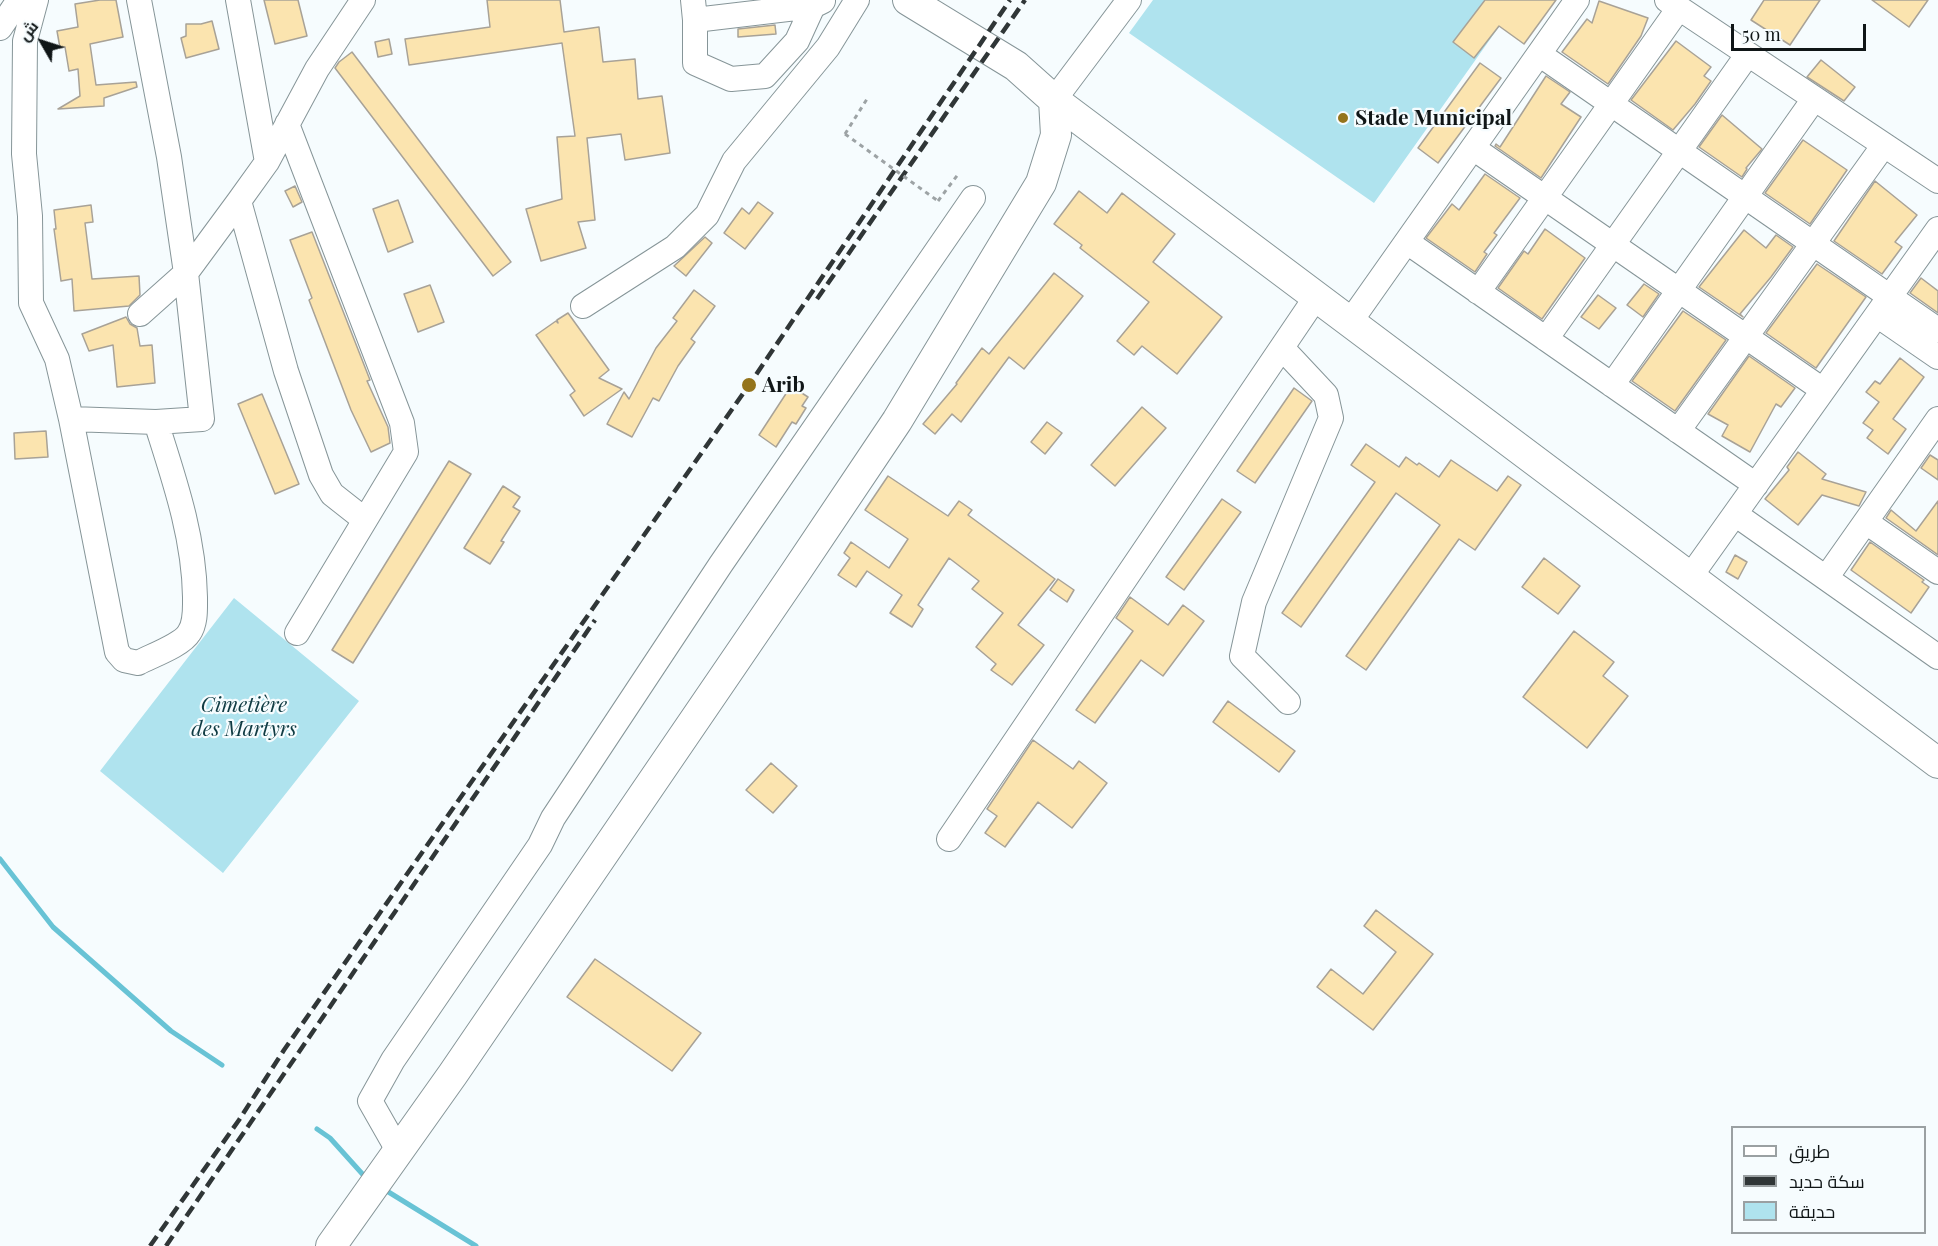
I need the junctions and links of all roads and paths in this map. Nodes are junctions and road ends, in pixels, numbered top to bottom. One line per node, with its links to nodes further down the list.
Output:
1 (19, 0): 13 (street)
2 (36, 0): 51 (street)
3 (139, 0): 35 (street)
4 (238, 0): 24 (street)
5 (363, 0): 20 (street)
6 (857, 0): 39 (street)
7 (908, 0): 18 (main road)
8 (1129, 0): 18 (street)
9 (1577, 0): 14 (street)
10 (815, 2): 12 (street); 12 (street)
11 (1673, 4): 15 (street); 19 (street)
12 (694, 10)
13 (0, 28)
14 (1539, 54): 19 (street); 22 (street)
15 (1748, 54): 17 (street); 23 (street)
16 (867, 99): 25 (path, bridge)
17 (1815, 99): 21 (street); 27 (street)
18 (1054, 100): 38 (main road); 66 (main road)
19 (1610, 104): 23 (street); 29 (street)
20 (287, 124): 24 (street); 56 (street)
21 (1884, 145): 26 (street); 33 (street)
22 (1473, 148): 29 (street); 32 (street)
23 (1679, 152): 27 (street); 34 (street)
24 (267, 162): 30 (street)
25 (959, 173)
26 (1938, 181)
27 (1745, 197): 33 (street); 36 (street)
28 (973, 198): 66 (street)
29 (1544, 198): 34 (street); 37 (street)
30 (239, 201): 35 (street); 56 (street)
31 (1938, 229): 40 (street)
32 (1407, 242): 37 (street); 42 (street)
33 (1813, 244): 40 (street); 44 (street)
34 (1613, 245): 36 (street); 45 (street)
35 (186, 273): 41 (street); 52 (street)
36 (1679, 291): 44 (street); 48 (street)
37 (1478, 292): 45 (street)
38 (1316, 297): 42 (main road); 46 (street)
39 (583, 306)
40 (1883, 306): 43 (street); 47 (street); 49 (street)
41 (140, 314)
42 (1350, 322): 59 (main road)
43 (1938, 330)
44 (1746, 337): 49 (street); 53 (street)
45 (1546, 339): 48 (street)
46 (1282, 348): 63 (street); 65 (street)
47 (1938, 357)
48 (1612, 385): 53 (street)
49 (1823, 390): 54 (street)
50 (1938, 418): 57 (street)
51 (71, 419): 52 (street); 52 (street)
52 (156, 422)
53 (1678, 431): 54 (street)
54 (1755, 485): 55 (street)
55 (1735, 514): 59 (street); 60 (street)
56 (365, 520): 61 (street)
57 (1866, 522): 58 (street); 60 (street)
58 (1938, 572)
59 (1690, 577): 64 (main road)
60 (1826, 578): 62 (street)
61 (297, 633)
62 (1938, 657)
63 (1288, 702)
64 (1938, 763)
65 (949, 838)
66 (384, 1174): 67 (main road)
67 (331, 1246)

